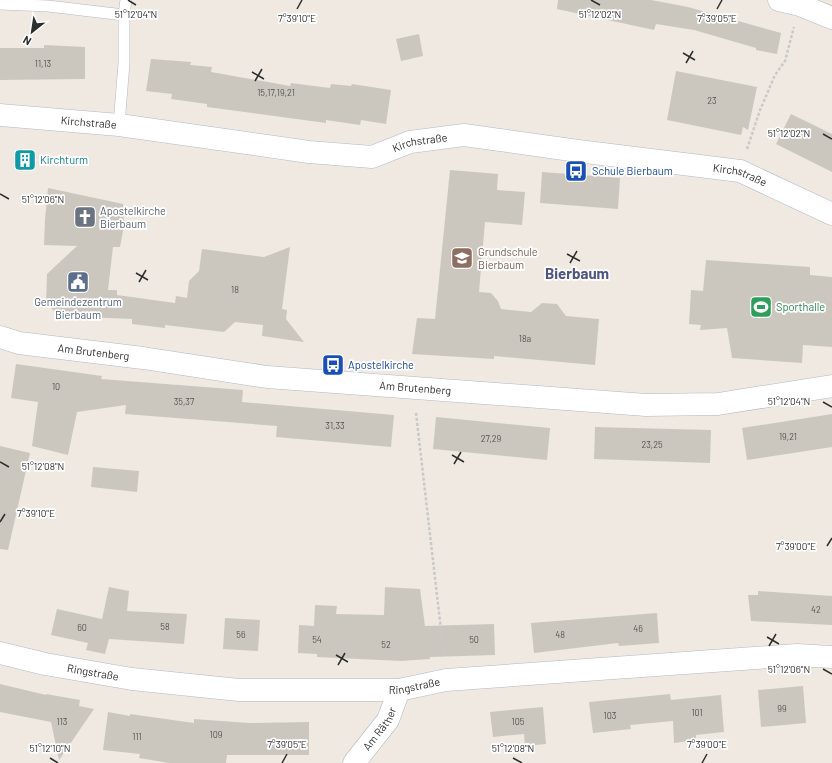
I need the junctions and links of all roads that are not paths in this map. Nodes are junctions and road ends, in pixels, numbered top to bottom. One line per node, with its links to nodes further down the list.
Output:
1 (126, 0): 4 (lane)
2 (779, 0): 5 (street)
3 (0, 4): 4 (lane)
4 (124, 15): 7 (lane)
5 (832, 18)
6 (0, 115): 7 (street, Kirchstraße)
7 (119, 125): 8 (street, Kirchstraße)
8 (832, 214)
9 (0, 337): 10 (street, Am Brutenberg)
10 (832, 386)
11 (0, 653): 13 (street, Ringstraße)
12 (832, 657): 13 (street, Ringstraße)
13 (400, 690): 14 (street, Am Räther)
14 (354, 763)

